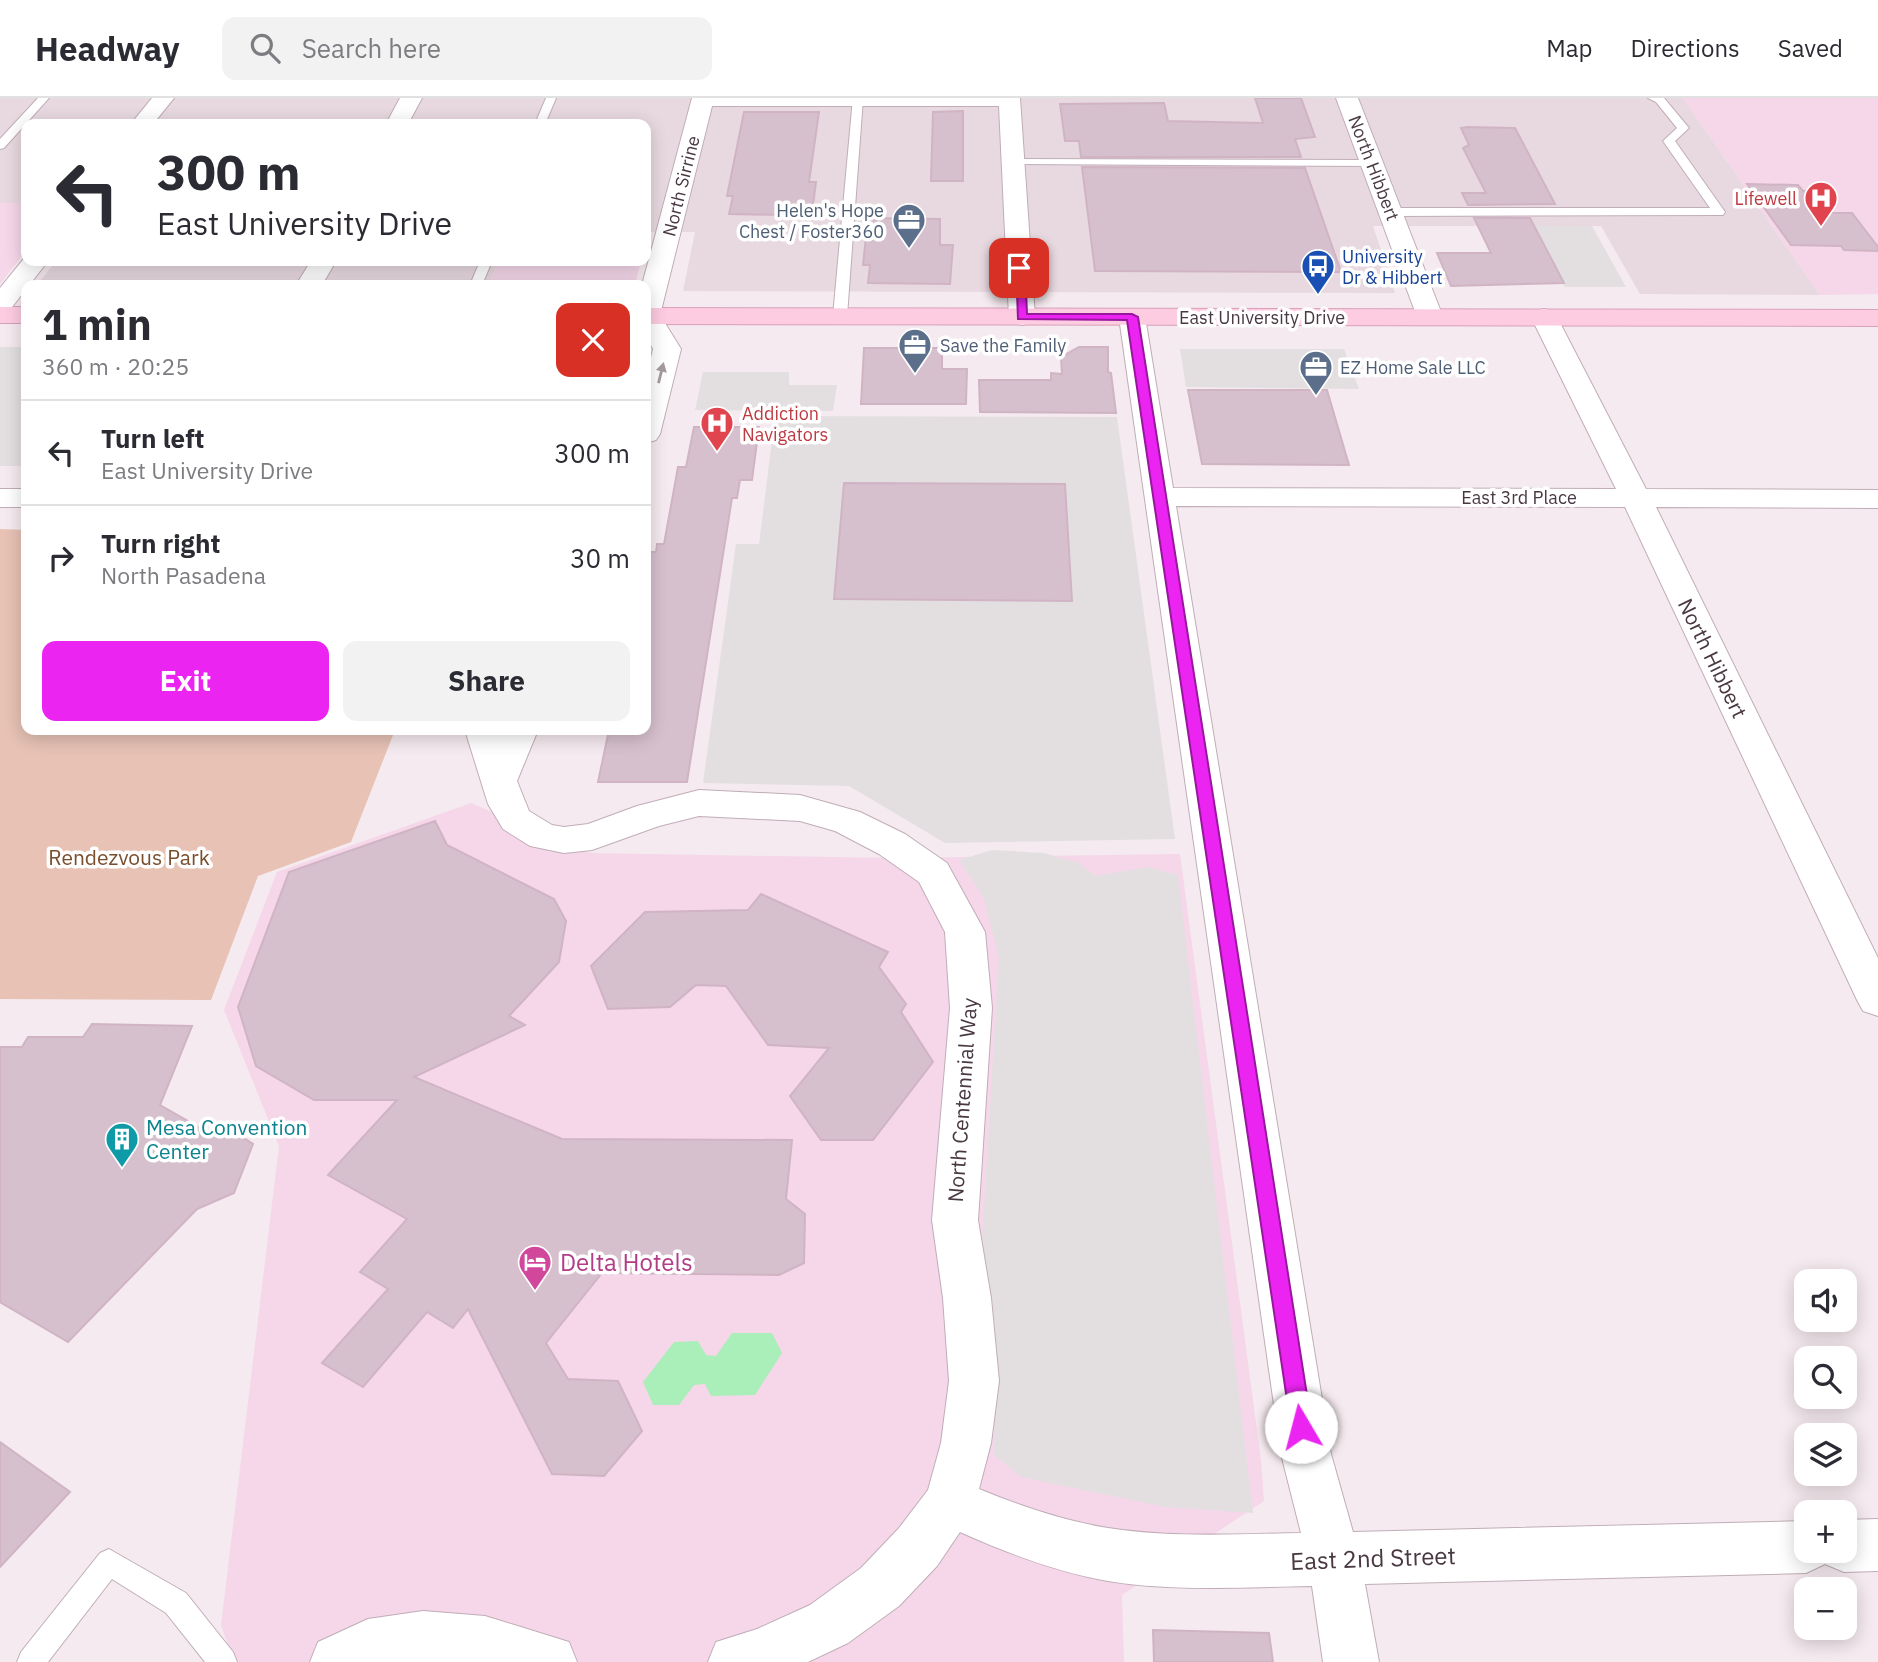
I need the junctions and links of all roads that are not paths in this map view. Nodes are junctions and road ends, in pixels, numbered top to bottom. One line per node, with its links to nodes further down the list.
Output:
1 (44, 98): 10 (lane)
2 (163, 98): 11 (street)
3 (411, 98): 12 (street)
4 (551, 98): 13 (lane)
5 (1348, 98): 17 (street, North Hibbert)
6 (1653, 98): 18 (lane)
7 (703, 99): 8 (street); 20 (street, North Sirrine)
8 (858, 99): 9 (street); 24 (lane)
9 (1009, 99): 16 (street)
10 (25, 119)
11 (146, 119)
12 (400, 119)
13 (542, 119)
14 (21, 123): 15 (lane)
15 (0, 146)
16 (1013, 161): 17 (lane); 26 (street)
17 (1372, 163): 18 (street, North Hibbert)
18 (1390, 212): 28 (street, North Hibbert)
19 (31, 266): 21 (street)
20 (651, 301)
21 (0, 306)
22 (0, 315): 23 (main road)
23 (21, 315)
24 (840, 316): 25 (main road, East University Drive); 26 (main road, East University Drive)
25 (651, 317)
26 (1022, 317): 27 (main road, East University Drive)
27 (1132, 317): 28 (main road, East University Drive); 33 (street)
28 (1430, 317): 29 (main road, East University Drive)
29 (1544, 317): 30 (main road, East University Drive); 34 (street, North Hibbert)
30 (1878, 318)
31 (651, 323): 32 (street, one-way to 31)
32 (651, 414)
33 (1160, 497): 34 (street, East 3rd Place); 46 (street)
34 (1635, 497): 37 (street, East 3rd Place); 41 (street, North Hibbert)
35 (0, 498): 36 (street)
36 (21, 498)
37 (1878, 499)
38 (484, 735): 40 (street, North Centennial Way)
39 (519, 735): 40 (street)
40 (498, 783): 42 (street, North Centennial Way)
41 (1878, 1000)
42 (950, 1502): 46 (street, East 2nd Street); 51 (street, North Centennial Way)
43 (1878, 1545): 44 (street)
44 (1857, 1546)
45 (1794, 1547): 46 (street, East 2nd Street)
46 (1334, 1559): 52 (street)
47 (31, 1662): 48 (lane)
48 (223, 1662)
49 (338, 1662): 50 (street)
50 (549, 1662)
51 (736, 1662)
52 (1351, 1662)

